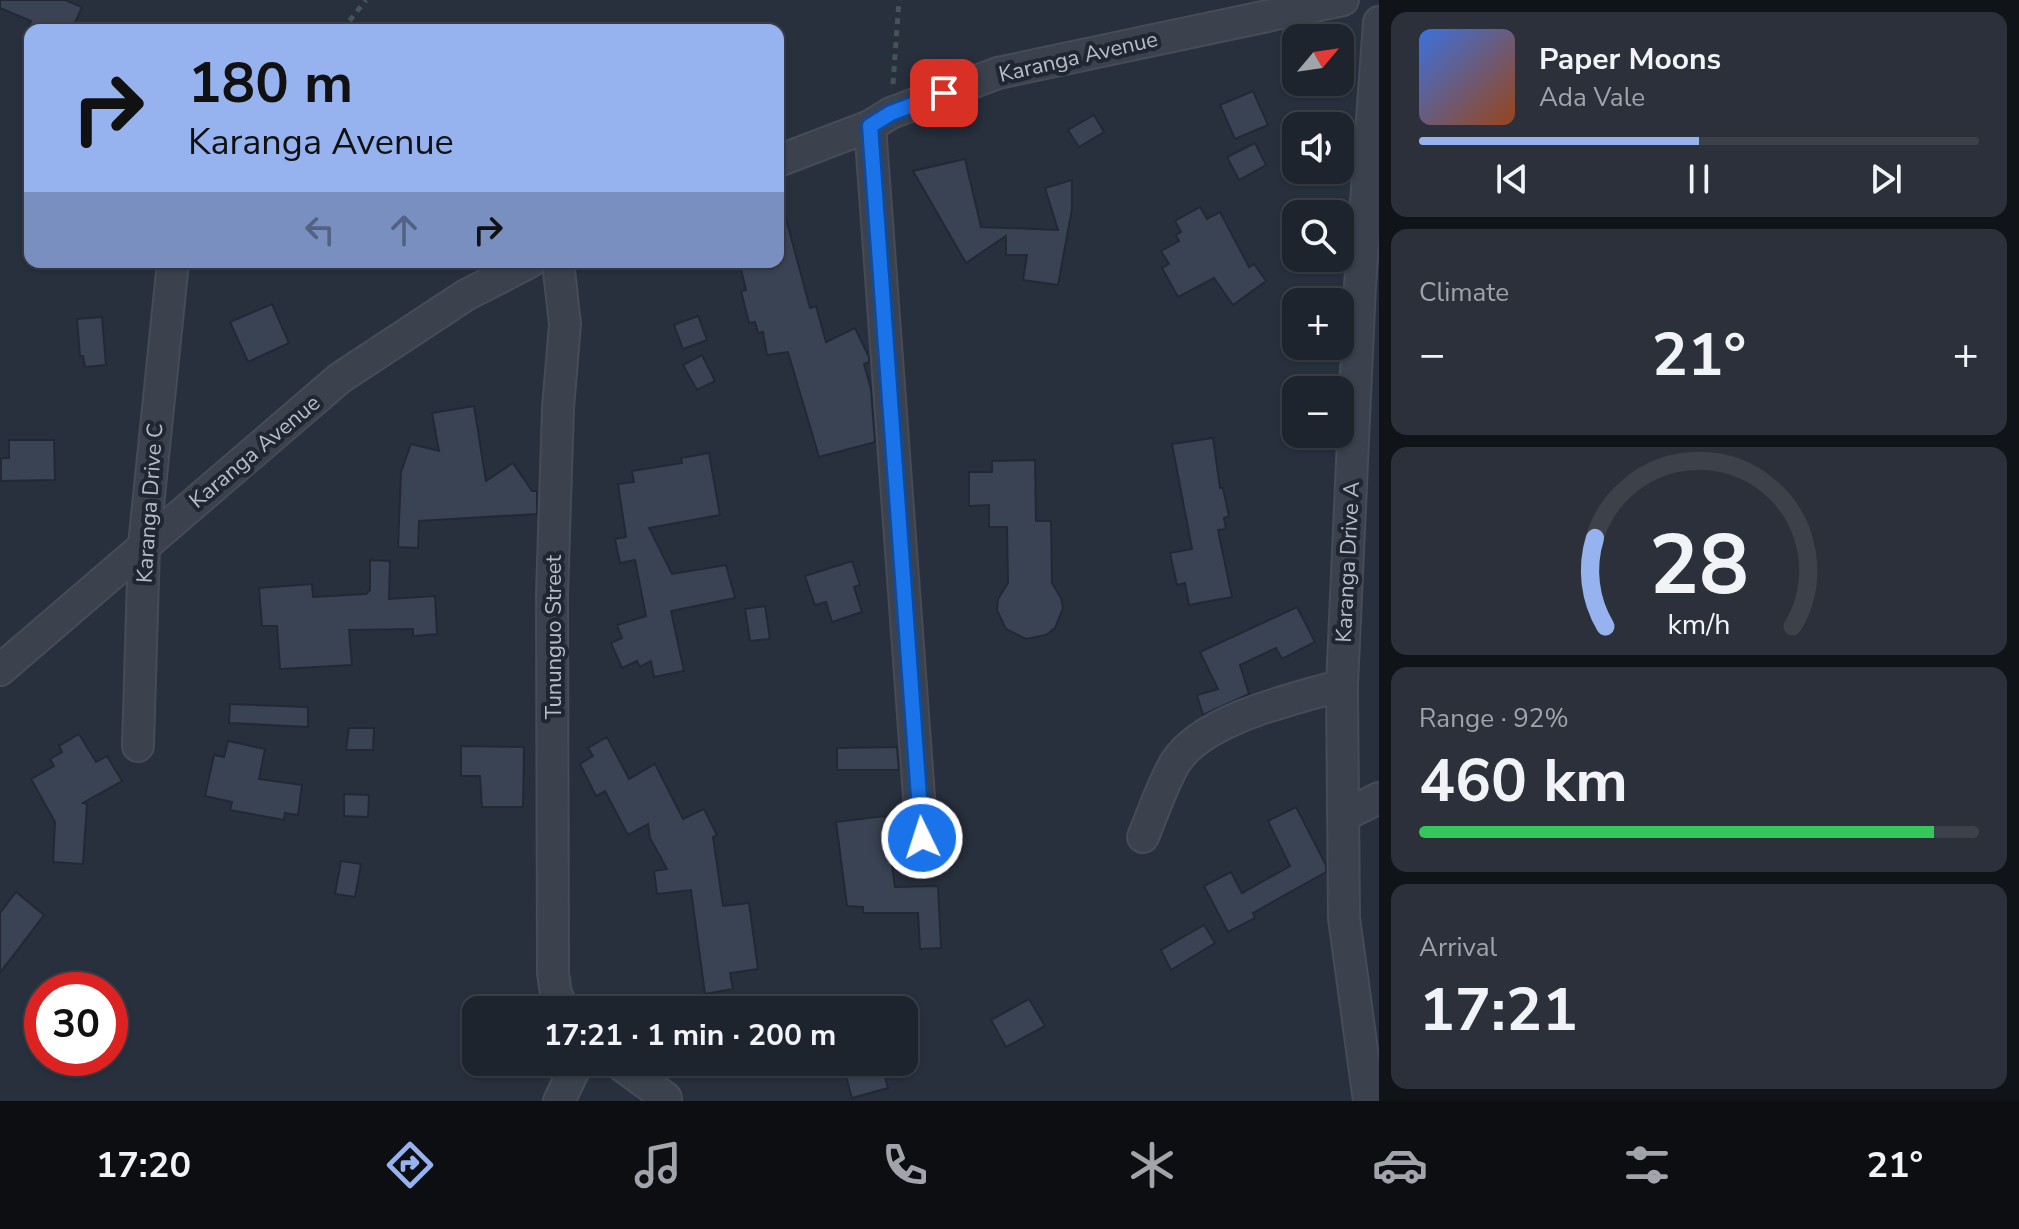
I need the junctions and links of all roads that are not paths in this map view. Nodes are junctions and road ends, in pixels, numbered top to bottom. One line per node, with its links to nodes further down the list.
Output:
1 (1343, 0): 2 (street, Karanga Avenue)
2 (1245, 10): 4 (street, Karanga Avenue)
3 (1379, 22): 11 (street, Karanga Drive A)
4 (881, 120): 5 (street, Karanga Avenue); 16 (street)
5 (784, 159)
6 (172, 268): 9 (street, Karanga Drive C)
7 (518, 268): 9 (street, Karanga Avenue)
8 (559, 268): 17 (street, Tununguo Street)
9 (144, 545): 10 (street, Karanga Avenue); 12 (street, Karanga Drive C)
10 (0, 670)
11 (1342, 685): 14 (street, Karanga Drive A); 15 (street)
12 (138, 746)
13 (1379, 798): 14 (street)
14 (1345, 815): 22 (street, Karanga Drive A)
15 (1143, 837)
16 (922, 838)
17 (557, 996)
18 (571, 1076): 21 (street)
19 (636, 1076): 20 (street)
20 (666, 1098)
21 (559, 1101)
22 (1369, 1101)

